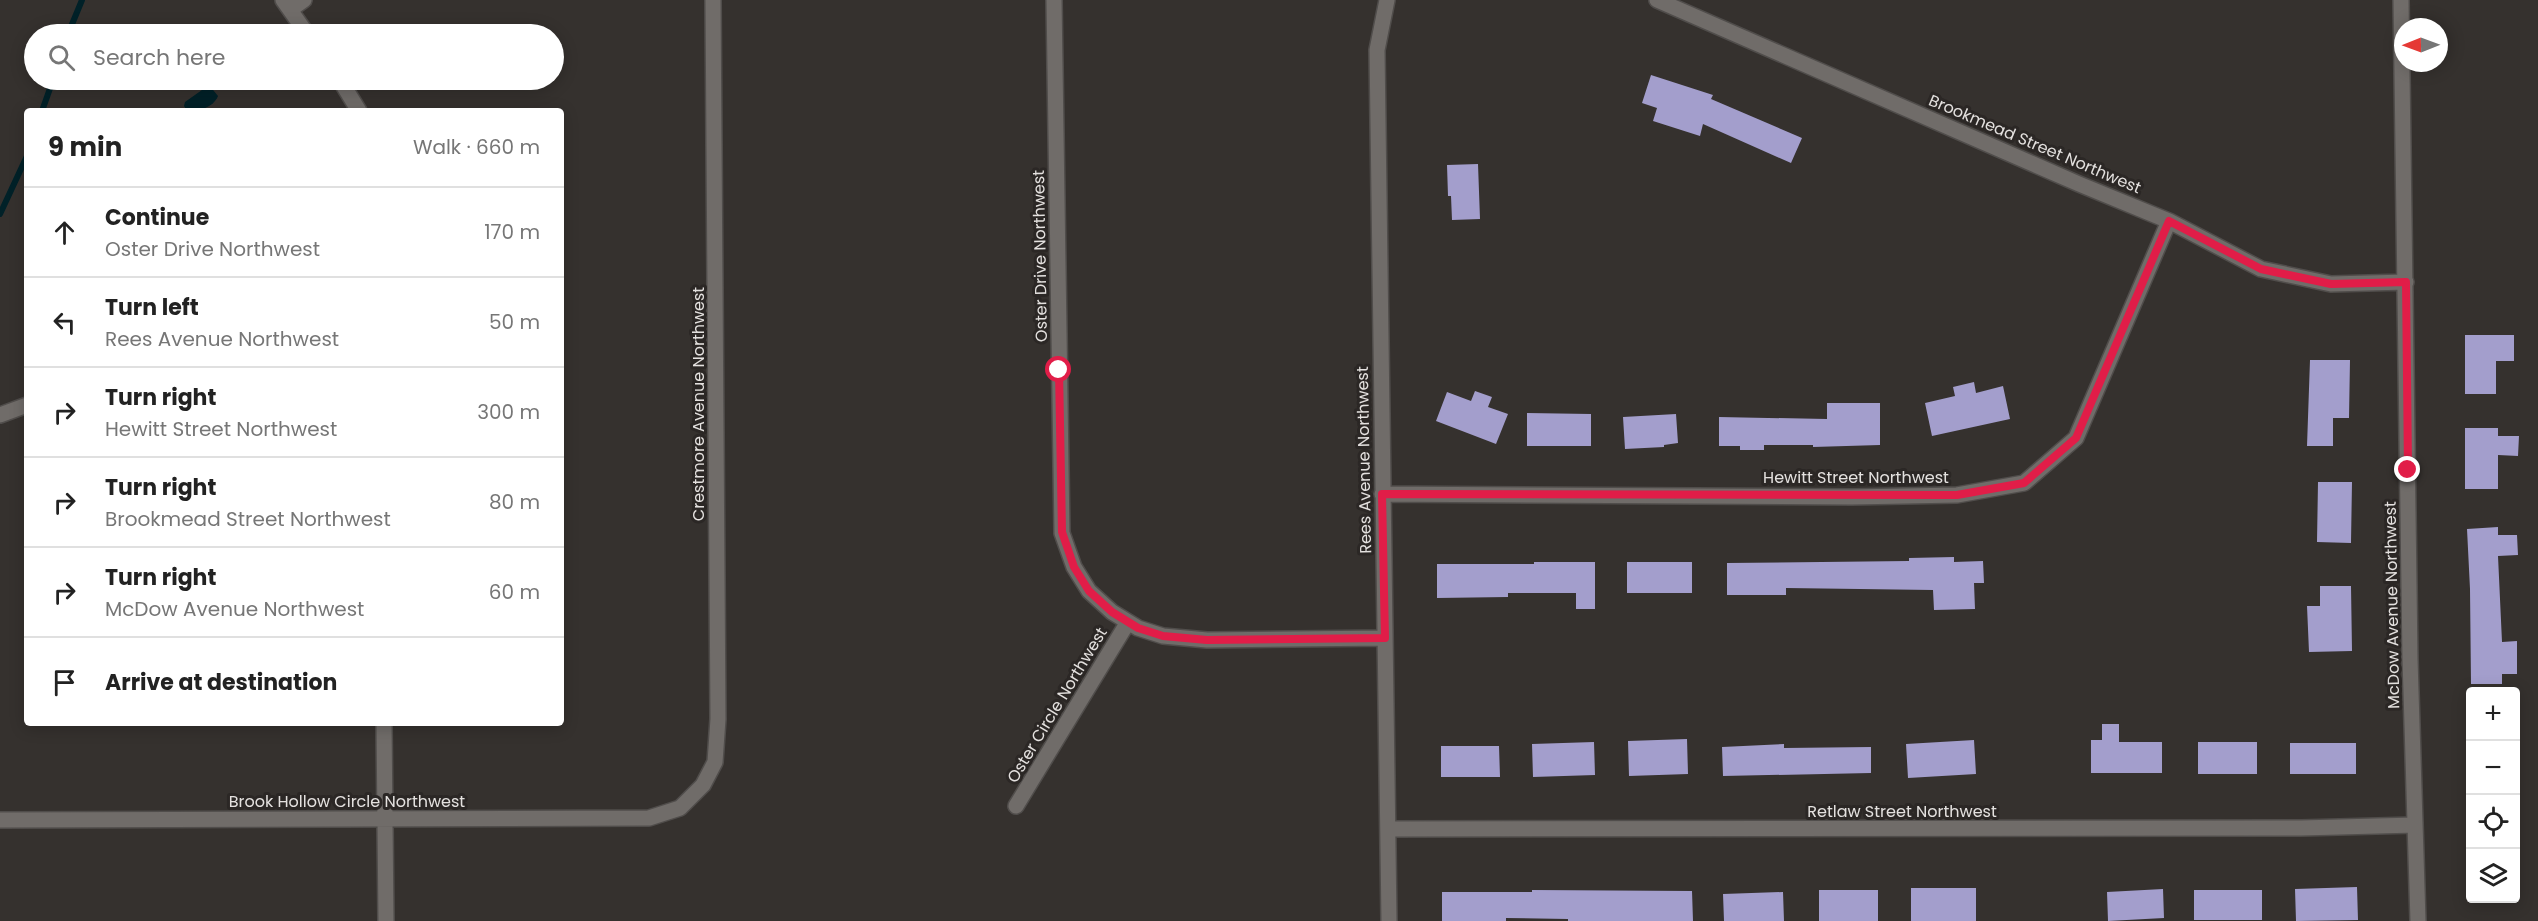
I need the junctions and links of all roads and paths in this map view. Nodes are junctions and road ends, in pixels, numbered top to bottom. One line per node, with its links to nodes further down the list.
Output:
1 (304, 0): 7 (street)
2 (713, 0): 19 (street, Crestmore Avenue Northwest)
3 (1054, 0): 16 (street, Oster Drive Northwest)
4 (1388, 0): 15 (street, Rees Avenue Northwest)
5 (1657, 0): 11 (street, Brookmead Street Northwest)
6 (2401, 0): 12 (street, McDow Avenue Northwest)
7 (286, 5): 8 (street)
8 (300, 24)
9 (346, 90): 10 (street)
10 (357, 108)
11 (2169, 221): 12 (street, Brookmead Street Northwest); 15 (street, Hewitt Street Northwest)
12 (2406, 282): 23 (street, McDow Avenue Northwest)
13 (24, 406): 14 (street)
14 (0, 415)
15 (1382, 494): 17 (street, Rees Avenue Northwest)
16 (1128, 622): 17 (street, Oster Drive Northwest); 20 (street, Oster Circle Northwest)
17 (1385, 638): 24 (street, Rees Avenue Northwest)
18 (384, 726): 21 (street)
19 (689, 799): 21 (street, Brook Hollow Circle Northwest)
20 (1016, 806)
21 (385, 818): 22 (street, Brook Hollow Circle Northwest); 25 (street)
22 (0, 820)
23 (2415, 825): 24 (street, Retlaw Street Northwest); 27 (street, McDow Avenue Northwest)
24 (1388, 829): 26 (street, Rees Avenue Northwest)
25 (386, 921)
26 (1389, 921)
27 (2418, 921)

